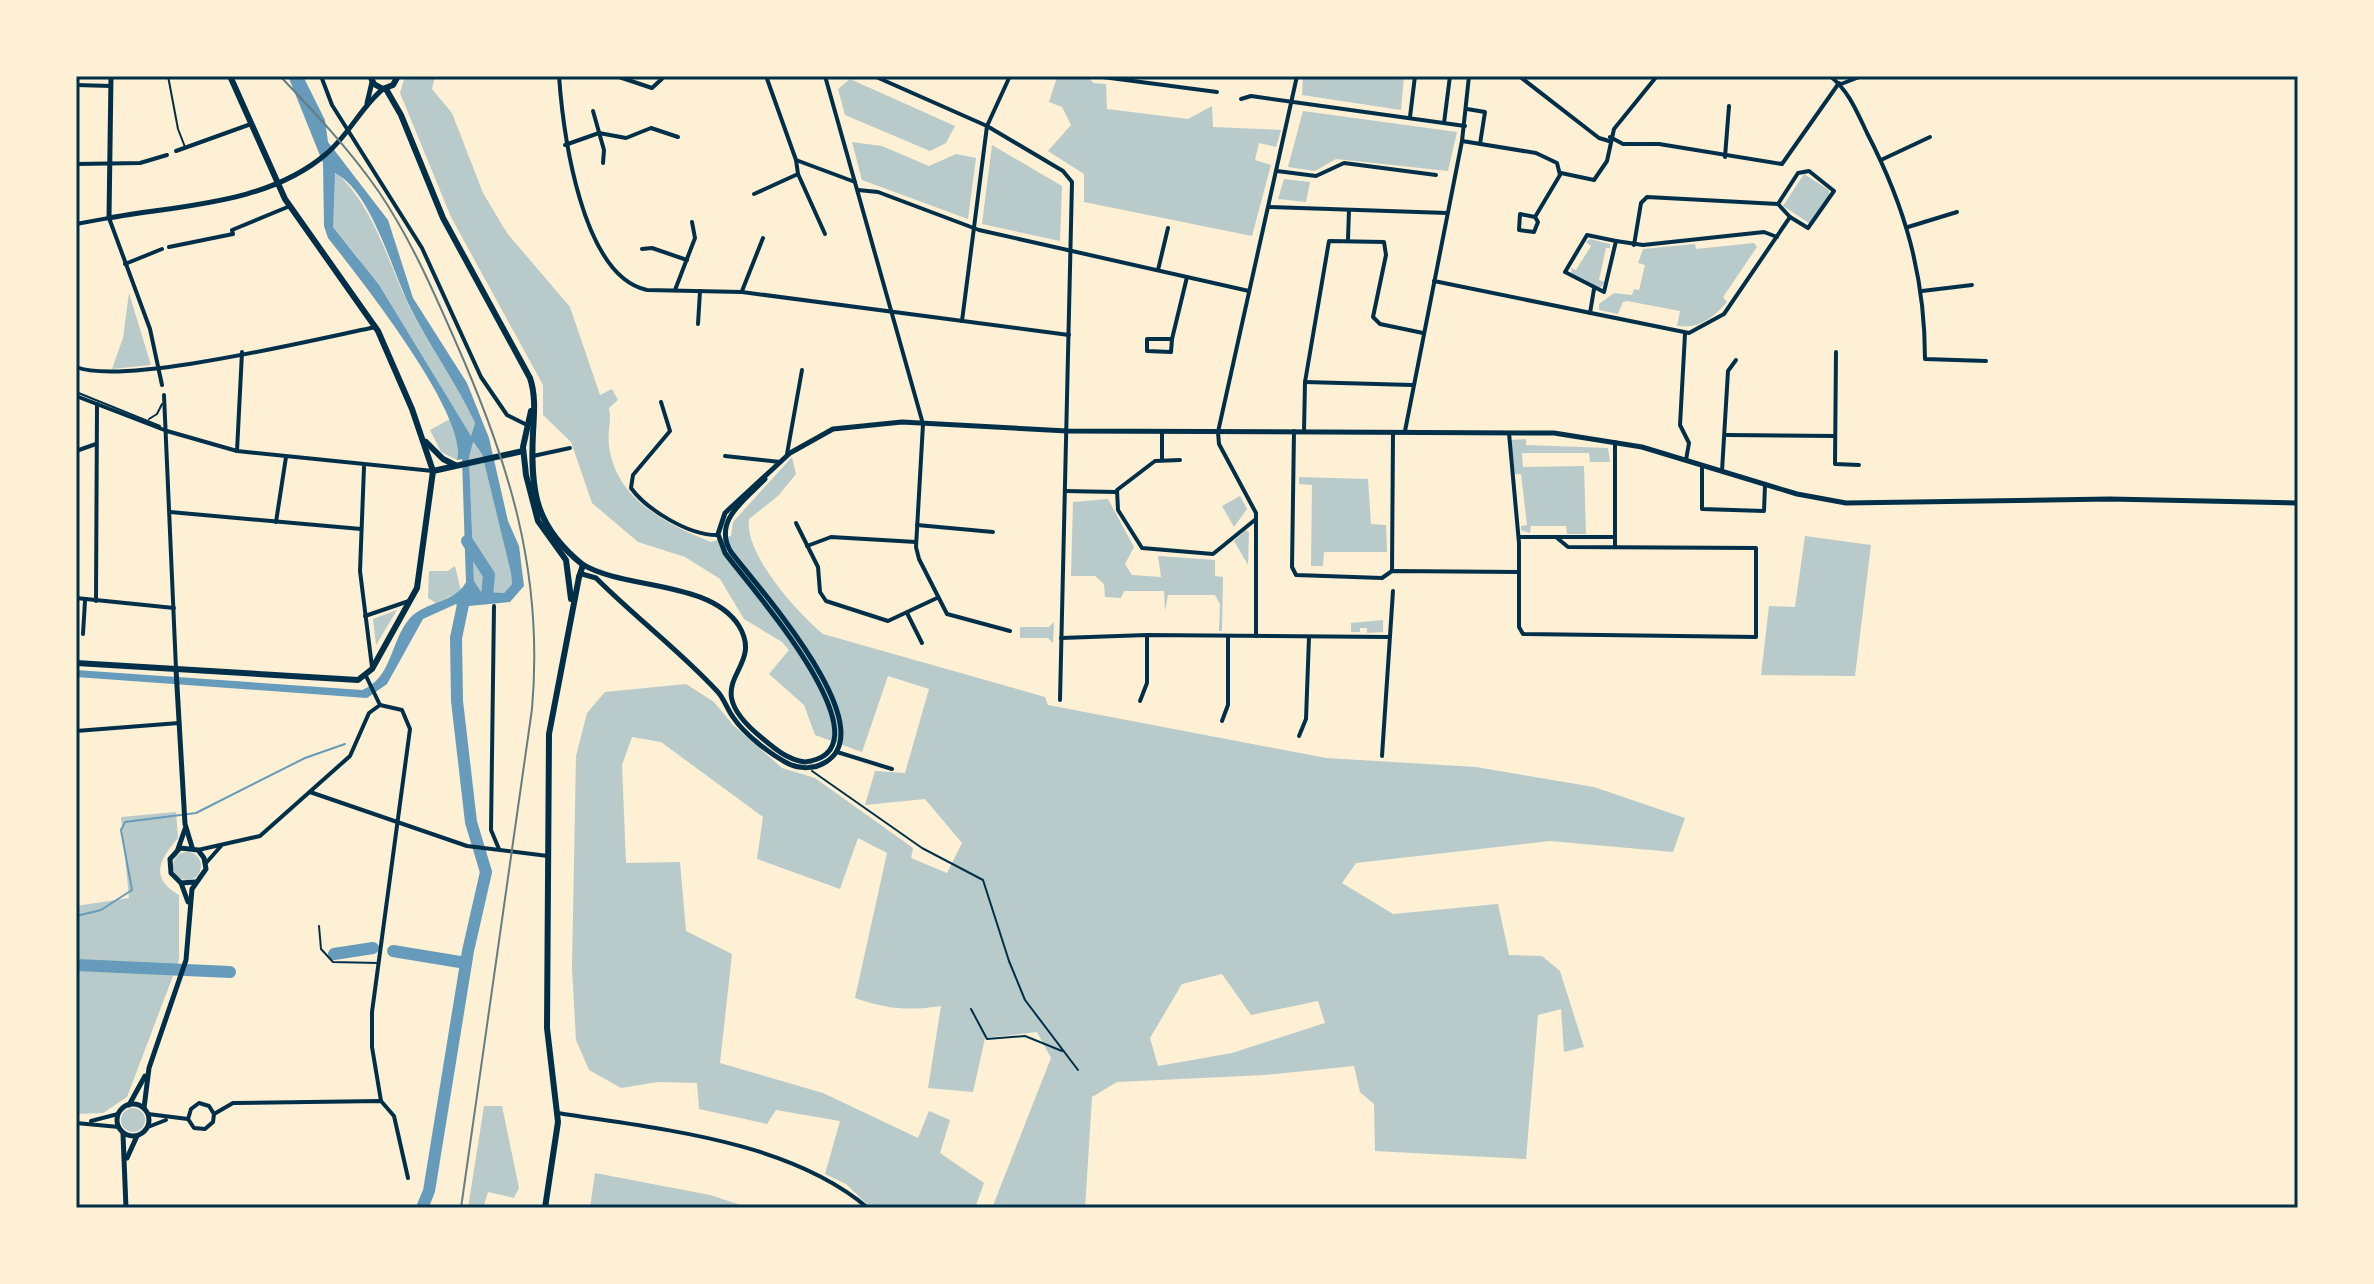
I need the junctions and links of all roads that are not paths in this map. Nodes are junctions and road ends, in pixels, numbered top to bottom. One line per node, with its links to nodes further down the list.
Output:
1 (111, 76): 25 (street)
2 (168, 76): 47 (lane)
3 (230, 76): 37 (main road)
4 (321, 76): 124 (street)
5 (559, 76): 46 (street)
6 (616, 76): 7 (street)
7 (665, 76)
8 (766, 76): 51 (street)
9 (827, 76): 60 (street)
10 (874, 76): 38 (street)
11 (1010, 76): 38 (street)
12 (1095, 76): 27 (street)
13 (1297, 76): 29 (street)
14 (1415, 76): 35 (street)
15 (1450, 76): 36 (street)
16 (1469, 76): 32 (street)
17 (1519, 76): 43 (street)
18 (1657, 76): 43 (street)
19 (1830, 76): 23 (street)
20 (1862, 76): 23 (street)
21 (371, 79): 26 (main road); 31 (street)
22 (397, 79): 26 (main road); 34 (main road)
23 (1840, 84): 50 (street); 52 (street)
24 (76, 85): 25 (street)
25 (111, 86): 53 (street)
26 (384, 89): 31 (street); 34 (main road)
27 (1217, 92)
28 (1241, 99): 29 (street)
29 (1294, 102): 35 (street); 56 (street)
30 (1729, 106): 50 (street)
31 (366, 108): 71 (street)
32 (1467, 109): 39 (street); 45 (street)
33 (593, 111): 40 (street)
34 (401, 115): 124 (main road)
35 (1410, 118): 36 (street)
36 (1444, 123): 39 (street)
37 (251, 124): 47 (street); 64 (main road)
38 (987, 126): 76 (street); 86 (street)
39 (1465, 126): 44 (street)
40 (600, 133): 41 (street); 46 (street); 54 (street)
41 (678, 137)
42 (1930, 137): 52 (street)
43 (1610, 139): 50 (street); 57 (street)
44 (1462, 141): 45 (street); 68 (street)
45 (1480, 144): 57 (street)
46 (565, 145): 94 (street)
47 (186, 148): 48 (street)
48 (176, 151)
49 (167, 155): 53 (street)
50 (1725, 157)
51 (796, 160): 58 (street); 60 (street)
52 (1881, 160): 74 (street)
53 (110, 163): 55 (street); 71 (street)
54 (603, 163)
55 (76, 164)
56 (1277, 171): 59 (street); 65 (street)
57 (1561, 173): 69 (street)
58 (798, 174): 62 (street); 77 (street)
59 (1436, 175)
60 (855, 182): 61 (street)
61 (857, 190): 76 (street); 99 (street)
62 (754, 194)
63 (1778, 204): 70 (street); 70 (street); 82 (street)
64 (290, 206): 83 (street); 103 (main road)
65 (1268, 208): 66 (street); 96 (street)
66 (1349, 210): 68 (street); 80 (street)
67 (1957, 212): 74 (street)
68 (1447, 213): 91 (street)
69 (1535, 217): 69 (street)
70 (1790, 217): 78 (street)
71 (109, 218): 73 (street); 88 (street)
72 (692, 222): 87 (street)
73 (76, 224)
74 (1908, 227): 97 (street)
75 (1168, 228): 89 (street)
76 (974, 229): 86 (street); 101 (street)
77 (825, 234)
78 (1777, 237): 82 (street); 105 (street)
79 (763, 238): 98 (street)
80 (1348, 239): 104 (street); 115 (street)
81 (1616, 241): 82 (street); 93 (street); 93 (street)
82 (1634, 245)
83 (169, 247)
84 (162, 249): 88 (street)
85 (642, 249): 87 (street)
86 (1071, 251): 89 (street); 106 (street)
87 (687, 260): 94 (street)
88 (125, 264): 113 (street)
89 (1158, 270): 90 (street)
90 (1187, 277): 96 (street); 107 (street)
91 (1434, 281): 100 (street); 104 (street)
92 (1972, 285): 97 (street)
93 (1594, 289): 100 (street)
94 (675, 290): 95 (street)
95 (700, 291): 98 (street); 102 (street)
96 (1249, 291): 132 (street)
97 (1922, 291): 111 (street)
98 (742, 292): 99 (street)
99 (891, 311): 101 (street); 123 (street)
100 (1590, 313): 105 (street)
101 (962, 321): 106 (street)
102 (698, 324)
103 (376, 327): 108 (street); 136 (main road)
104 (1423, 333): 117 (street)
105 (1685, 333): 149 (street)
106 (1069, 335): 126 (street)
107 (1172, 339): 107 (street)
108 (242, 352): 113 (street); 141 (street)
109 (1836, 352): 135 (street)
110 (1736, 360): 134 (street)
111 (1986, 361)
112 (76, 367): 113 (street)
113 (159, 367): 116 (street)
114 (802, 370): 145 (street)
115 (1305, 382): 117 (street); 128 (street)
116 (162, 385)
117 (1412, 385): 129 (street)
118 (76, 394): 121 (street); 122 (lane)
119 (164, 395): 122 (lane); 125 (street)
120 (661, 402): 168 (street)
121 (97, 404): 125 (street); 138 (street)
122 (146, 420): 125 (lane)
123 (923, 424): 126 (street); 145 (street); 165 (street)
124 (531, 426): 142 (main road); 143 (main road)
125 (167, 431): 141 (street); 161 (street)
126 (1067, 431): 131 (street); 158 (street)
127 (1294, 431): 128 (street); 132 (street); 177 (street)
128 (1304, 431): 133 (street)
129 (1405, 431): 130 (street); 133 (street)
130 (1509, 431): 137 (street); 169 (street)
131 (1162, 432): 132 (street); 147 (street)
132 (1218, 432): 162 (street)
133 (1393, 432): 177 (street)
134 (1727, 435): 135 (street); 156 (street)
135 (1835, 436): 153 (street)
136 (423, 439): 151 (main road); 155 (main road)
137 (1616, 441): 149 (street); 171 (street)
138 (97, 444): 140 (street); 187 (street)
139 (570, 448): 143 (street)
140 (76, 451)
141 (237, 451): 146 (street)
142 (523, 451): 143 (main road); 151 (main road); 176 (main road)
143 (532, 453): 175 (main road)
144 (725, 456): 150 (street)
145 (786, 456): 150 (street)
146 (286, 457): 154 (street); 163 (street)
147 (1162, 460): 148 (street); 159 (street)
148 (1180, 460)
149 (1686, 460): 152 (street)
150 (780, 462): 168 (street)
151 (458, 465): 155 (main road)
152 (1702, 465): 156 (street); 157 (street)
153 (1859, 465)
154 (364, 467): 155 (street); 166 (street)
155 (433, 471): 186 (main road)
156 (1722, 471): 157 (street)
157 (1765, 485): 160 (street)
158 (1065, 491): 159 (street); 200 (street)
159 (1116, 492): 162 (street)
160 (2298, 503)
161 (170, 512): 163 (street); 189 (street)
162 (1256, 519): 197 (street)
163 (276, 522): 166 (street)
164 (796, 523): 173 (street)
165 (917, 525): 167 (street); 172 (street)
166 (361, 529): 192 (street)
167 (993, 532)
168 (721, 535): 215 (street); 217 (street)
169 (1519, 537): 170 (street); 178 (street)
170 (1556, 537): 171 (street); 174 (street)
171 (1615, 537): 174 (street)
172 (916, 542): 173 (street); 184 (street)
173 (807, 546): 190 (street)
174 (1615, 547): 178 (street)
175 (579, 562): 176 (main road); 179 (street); 180 (main road)
176 (567, 570): 180 (main road); 191 (main road)
177 (1392, 571): 178 (street)
178 (1519, 572)
179 (611, 574): 181 (street); 207 (street)
180 (580, 575): 181 (street); 191 (main road)
181 (604, 586): 206 (street)
182 (1393, 591): 199 (street)
183 (76, 598): 185 (street)
184 (937, 598): 190 (street); 193 (street)
185 (85, 599): 187 (street); 194 (street)
186 (411, 600): 192 (street); 203 (main road)
187 (96, 601): 189 (street)
188 (494, 606): 226 (street)
189 (174, 608): 204 (street)
190 (907, 613): 201 (street)
191 (571, 615): 227 (main road)
192 (365, 616): 203 (street)
193 (1010, 631)
194 (83, 634)
195 (1147, 635): 196 (street); 200 (street); 209 (street)
196 (1228, 636): 197 (street); 211 (street)
197 (1256, 636): 198 (street)
198 (1309, 637): 199 (street); 214 (street)
199 (1389, 637): 216 (street)
200 (1061, 638): 208 (street)
201 (922, 643)
202 (76, 663): 204 (main road)
203 (372, 669): 205 (main road)
204 (176, 672): 205 (main road); 212 (street)
205 (366, 676): 210 (street)
206 (717, 690): 207 (street); 218 (street)
207 (729, 690): 217 (street)
208 (1060, 700)
209 (1140, 701)
210 (380, 705): 220 (street); 222 (street)
211 (1222, 721)
212 (179, 723): 213 (street); 221 (street)
213 (76, 731)
214 (1299, 736)
215 (837, 752): 218 (street); 219 (street)
216 (1382, 756)
217 (800, 761): 218 (lane)
218 (809, 768): 235 (lane)
219 (892, 769)
220 (310, 792): 222 (street); 223 (street)
221 (185, 822): 224 (street); 225 (street)
222 (398, 824): 226 (street); 233 (street)
223 (223, 845): 225 (street); 228 (street)
224 (178, 849): 225 (street); 230 (street)
225 (195, 849): 228 (street)
226 (499, 849): 227 (street)
227 (548, 856): 241 (main road)
228 (206, 863): 229 (street)
229 (195, 882): 230 (street); 231 (street)
230 (181, 883): 231 (street)
231 (190, 911): 236 (street)
232 (319, 926): 233 (lane)
233 (379, 963): 238 (street)
234 (971, 1009): 235 (lane)
235 (1064, 1051): 237 (lane)
236 (149, 1068): 239 (street); 240 (street)
237 (1078, 1070)
238 (381, 1101): 244 (street); 253 (street)
239 (129, 1105): 240 (street); 242 (street)
240 (144, 1108): 243 (street)
241 (558, 1113): 257 (main road); 258 (street)
242 (118, 1114): 248 (street); 250 (street)
243 (148, 1114): 245 (street); 249 (street)
244 (214, 1114): 246 (street); 246 (street)
245 (172, 1119): 246 (street); 249 (street)
246 (188, 1119)
247 (76, 1123): 248 (street)
248 (85, 1123): 250 (street)
249 (148, 1127): 251 (street)
250 (121, 1130): 251 (street); 252 (street)
251 (137, 1136): 252 (street)
252 (126, 1163): 254 (street)
253 (408, 1178)
254 (126, 1208)
255 (388, 1208): 256 (lane)
256 (408, 1208)
257 (545, 1208)
258 (868, 1208)

